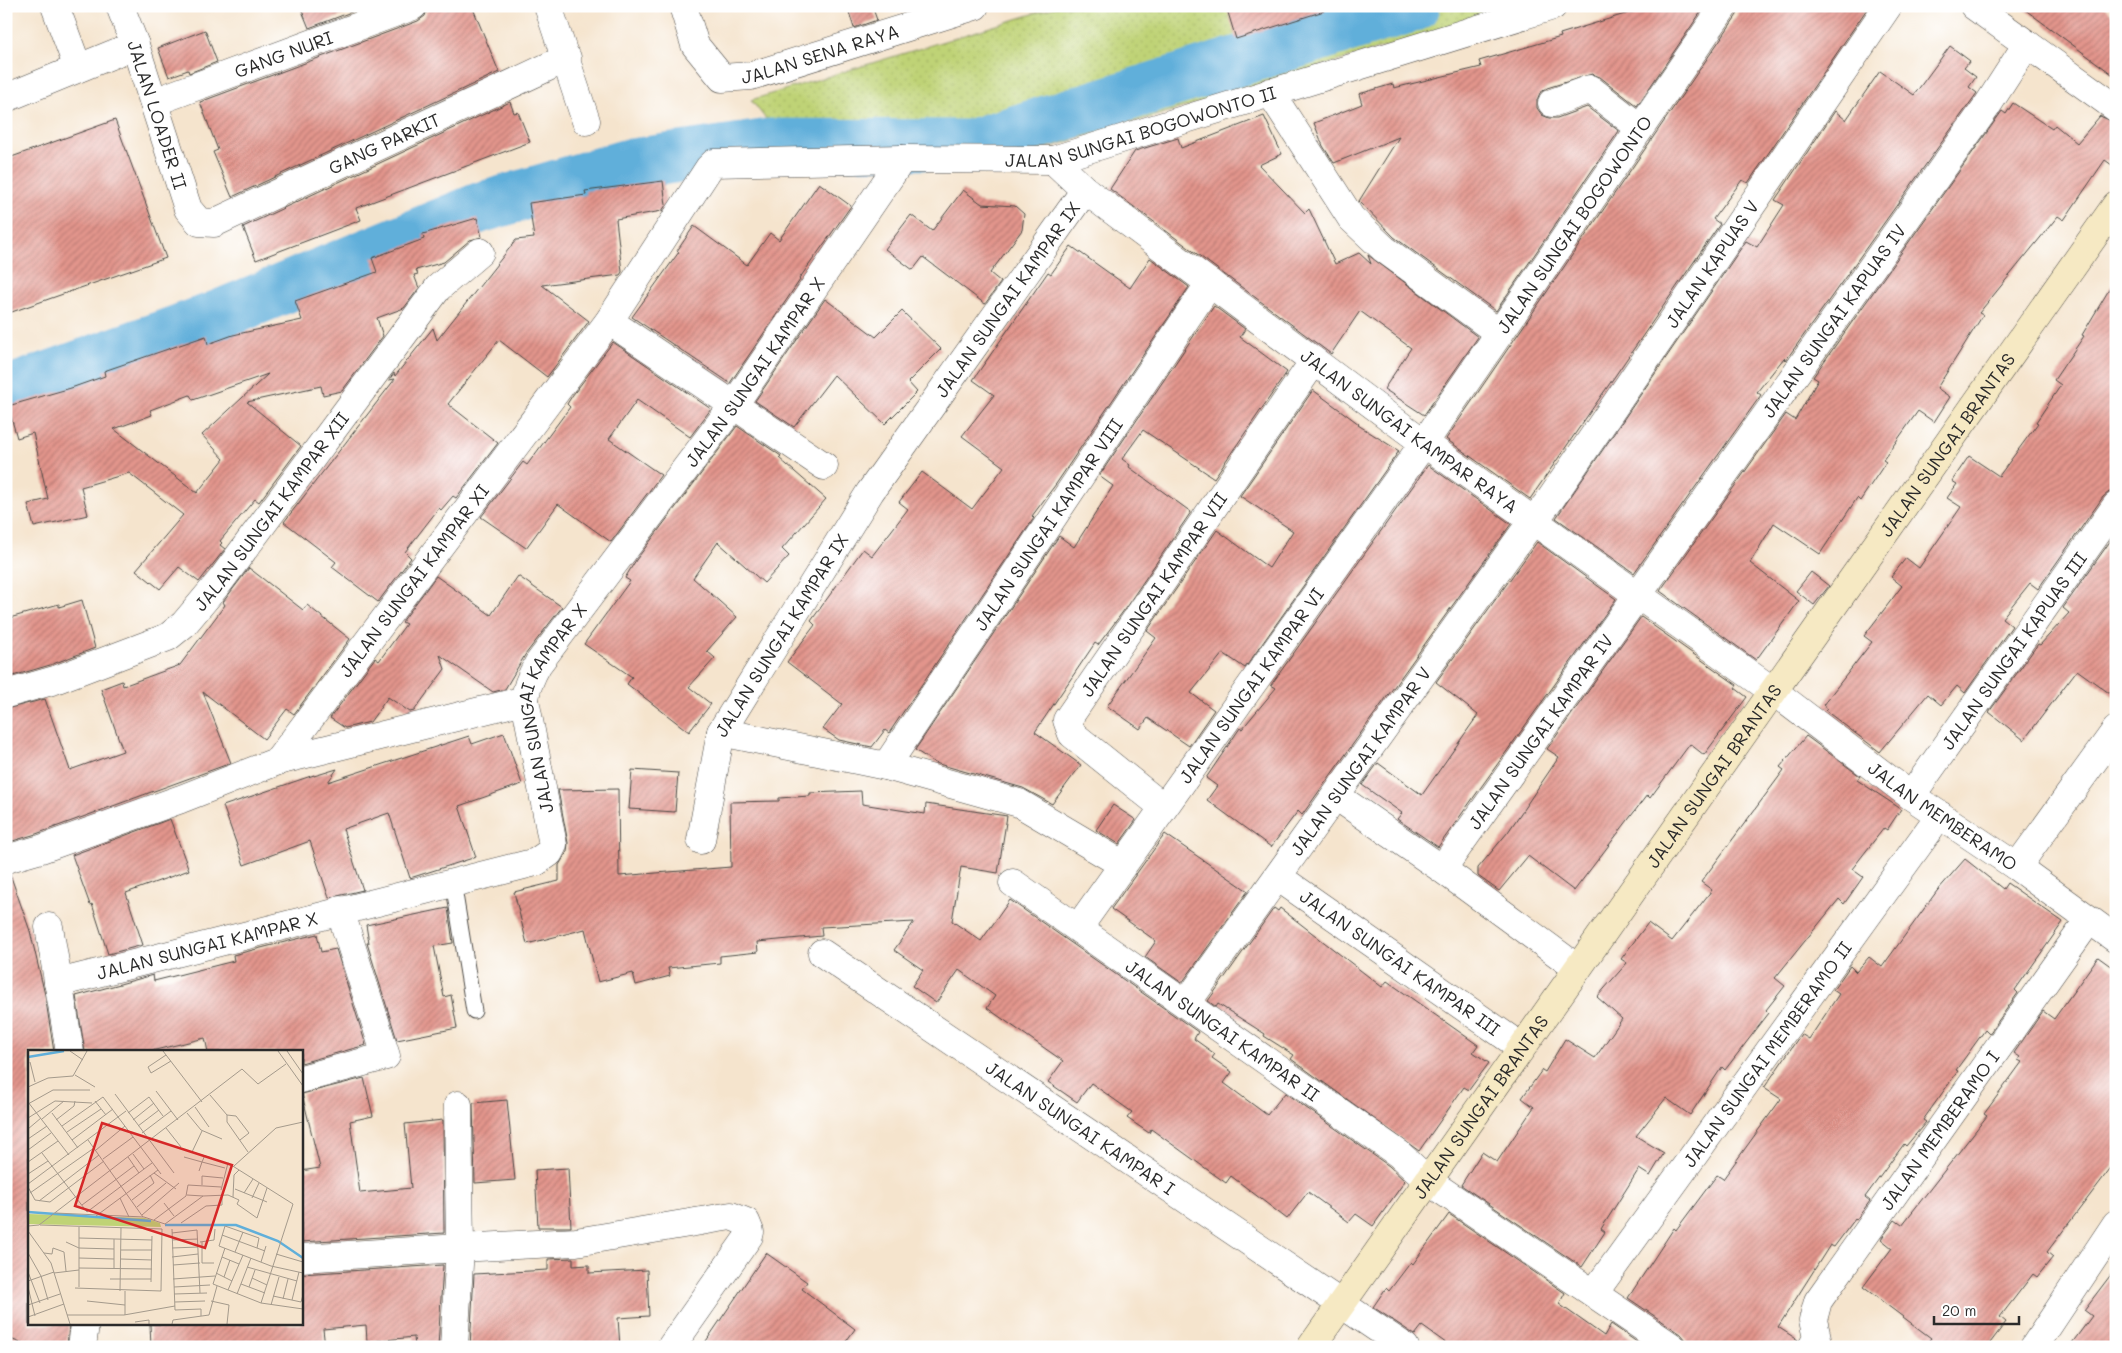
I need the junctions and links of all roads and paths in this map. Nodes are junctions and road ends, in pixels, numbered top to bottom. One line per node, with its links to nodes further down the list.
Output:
1 (56, 6): 14 (street)
2 (120, 6): 12 (street, JALAN LOADER II)
3 (413, 6): 17 (street, GANG NURI)
4 (548, 6): 13 (street)
5 (683, 6): 6 (street, JALAN SENA RAYA)
6 (975, 6)
7 (1553, 6): 15 (street, JALAN SUNGAI BOGOWONTO II)
8 (1724, 6): 21 (street, JALAN SUNGAI BOGOWONTO)
9 (1888, 6): 37 (street, JALAN KAPUAS V)
10 (1974, 6): 11 (street)
11 (2027, 44): 19 (street); 38 (street, JALAN SUNGAI KAPUAS IV)
12 (135, 45): 14 (street); 17 (street, JALAN LOADER II)
13 (567, 58): 20 (street); 27 (street, GANG PARKIT)
14 (78, 68): 16 (street)
15 (1270, 92): 23 (street, JALAN SUNGAI BOGOWONTO II); 31 (street)
16 (6, 98)
17 (154, 102): 27 (street, JALAN LOADER II)
18 (1552, 103): 21 (street)
19 (2116, 108)
20 (586, 121)
21 (1640, 128): 31 (street, JALAN SUNGAI BOGOWONTO)
22 (902, 159): 23 (street, JALAN SUNGAI BOGOWONTO II); 24 (street, JALAN SUNGAI BOGOWONTO II); 33 (street, JALAN SUNGAI KAMPAR X)
23 (1053, 160): 25 (street, JALAN SUNGAI KAMPAR RAYA)
24 (714, 163): 30 (street, JALAN SUNGAI KAMPAR XI)
25 (1085, 190): 29 (street, JALAN SUNGAI KAMPAR RAYA); 43 (street, JALAN SUNGAI KAMPAR IX)
26 (2116, 205): 39 (street, JALAN SUNGAI BRANTAS)
27 (199, 222)
28 (480, 252): 40 (street, JALAN SUNGAI KAMPAR XII)
29 (1210, 283): 32 (street, JALAN SUNGAI KAMPAR RAYA); 45 (street, JALAN SUNGAI KAMPAR VIII)
30 (609, 321): 33 (street); 44 (street, JALAN SUNGAI KAMPAR XI)
31 (1500, 333): 34 (street, JALAN SUNGAI BOGOWONTO)
32 (1314, 361): 34 (street, JALAN SUNGAI KAMPAR RAYA); 48 (street, JALAN SUNGAI KAMPAR VII)
33 (733, 406): 35 (street); 41 (street, JALAN SUNGAI KAMPAR X)
34 (1424, 443): 37 (street, JALAN SUNGAI KAMPAR RAYA); 48 (street, JALAN SUNGAI KAMPAR VI)
35 (824, 466)
36 (2116, 506): 47 (street, JALAN SUNGAI KAPUAS III)
37 (1535, 521): 38 (street, JALAN SUNGAI KAMPAR RAYA); 46 (street, JALAN SUNGAI KAMPAR V)
38 (1639, 596): 39 (street, JALAN SUNGAI KAMPAR RAYA); 54 (street, JALAN SUNGAI KAMPAR IV)
39 (1772, 691): 47 (street, JALAN MEMBERAMO); 64 (street, JALAN SUNGAI BRANTAS)
40 (6, 694)
41 (525, 700): 44 (street); 56 (street, JALAN SUNGAI KAMPAR X)
42 (2116, 730): 53 (street)
43 (721, 732): 45 (street, JALAN SUNGAI KAMPAR IX); 50 (street)
44 (278, 761): 51 (street)
45 (886, 766): 52 (street, JALAN SUNGAI KAMPAR IX)
46 (1336, 796): 54 (street); 55 (street, JALAN SUNGAI KAMPAR V)
47 (1911, 796): 49 (street, JALAN MEMBERAMO)
48 (1163, 807): 52 (street, JALAN SUNGAI KAMPAR VI)
49 (1940, 815): 53 (street, JALAN MEMBERAMO); 76 (street, JALAN SUNGAI MEMBERAMO II)
50 (701, 840)
51 (6, 859)
52 (1122, 864): 61 (street, JALAN SUNGAI KAMPAR VI)
53 (2017, 867): 59 (street, JALAN MEMBERAMO)
54 (1442, 869): 64 (street)
55 (1278, 877): 66 (street, JALAN SUNGAI KAMPAR V); 68 (street, JALAN SUNGAI KAMPAR III)
56 (453, 882): 58 (street, JALAN SUNGAI KAMPAR X); 67 (lane)
57 (1013, 883): 61 (street, JALAN SUNGAI KAMPAR II)
58 (340, 910): 65 (street, JALAN SUNGAI KAMPAR X); 70 (street)
59 (2089, 920): 62 (street, JALAN MEMBERAMO); 85 (street, JALAN MEMBERAMO I)
60 (49, 927): 65 (street)
61 (1078, 928): 66 (street, JALAN SUNGAI KAMPAR II)
62 (2116, 938)
63 (822, 953): 77 (street, JALAN SUNGAI KAMPAR I)
64 (1577, 968): 68 (street, JALAN SUNGAI BRANTAS)
65 (58, 982): 69 (street)
66 (1186, 1004): 72 (street, JALAN SUNGAI KAMPAR II)
67 (474, 1011)
68 (1521, 1047): 72 (street, JALAN SUNGAI BRANTAS)
69 (70, 1050)
70 (302, 1079)
71 (458, 1105): 74 (street)
72 (1428, 1181): 76 (street, JALAN SUNGAI KAMPAR II); 77 (street, JALAN SUNGAI BRANTAS)
73 (2116, 1224): 86 (street)
74 (460, 1248): 75 (street); 80 (street); 81 (street)
75 (302, 1258)
76 (1594, 1294): 84 (street, JALAN SUNGAI KAMPAR II)
77 (1340, 1304): 82 (street, JALAN SUNGAI BRANTAS); 83 (street, JALAN SUNGAI KAMPAR I)
78 (85, 1326): 79 (street)
79 (82, 1347)
80 (454, 1347)
81 (671, 1347)
82 (1311, 1347)
83 (1405, 1347)
84 (1672, 1347)
85 (1812, 1347)
86 (2034, 1347)

